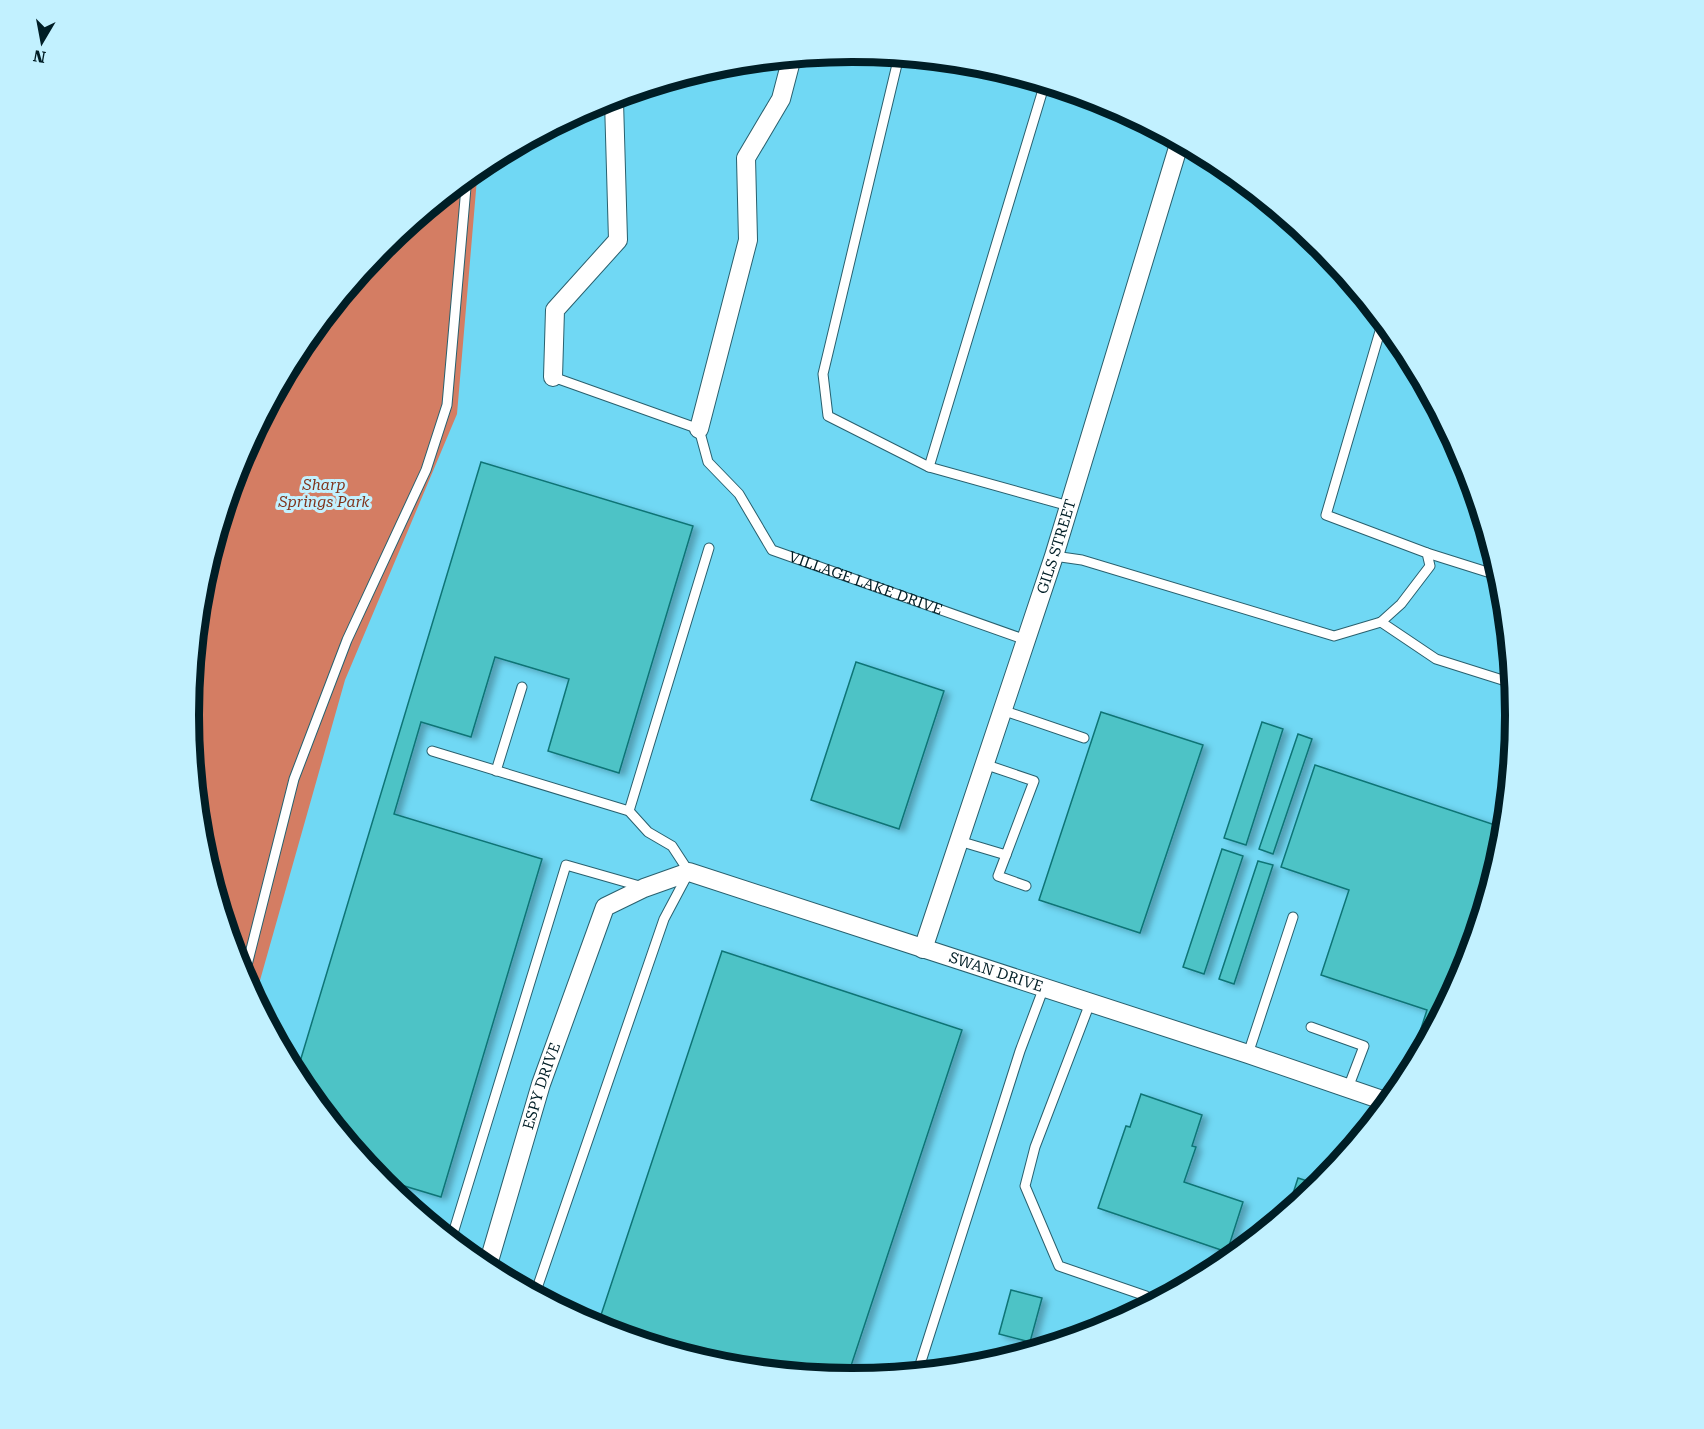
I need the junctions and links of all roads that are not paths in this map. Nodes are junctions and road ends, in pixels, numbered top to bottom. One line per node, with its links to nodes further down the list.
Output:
1 (897, 63): 10 (lane)
2 (790, 65): 9 (street, VILLAGE LAKE DRIVE)
3 (1043, 90): 10 (lane)
4 (614, 106): 8 (street)
5 (1178, 149): 11 (street, GILS STREET)
6 (466, 188): 33 (lane)
7 (1380, 331): 13 (lane)
8 (553, 376): 9 (lane)
9 (699, 429): 17 (lane, VILLAGE LAKE DRIVE)
10 (929, 467): 11 (lane)
11 (1069, 506): 14 (street, GILS STREET)
12 (709, 548): 25 (lane)
13 (1427, 553): 15 (lane); 16 (lane)
14 (1054, 556): 16 (lane); 17 (street, GILS STREET)
15 (1489, 573)
16 (1381, 622): 18 (lane)
17 (1026, 640): 20 (street, GILS STREET)
18 (1504, 681)
19 (522, 687): 24 (lane)
20 (1002, 710): 21 (lane); 23 (street, GILS STREET)
21 (1084, 738)
22 (432, 751): 24 (lane)
23 (984, 764): 26 (street, GILS STREET); 27 (lane)
24 (496, 771): 25 (lane)
25 (629, 811): 28 (lane)
26 (958, 841): 27 (lane); 32 (street, GILS STREET)
27 (1006, 855): 29 (lane)
28 (689, 872): 30 (street); 32 (street, SWAN DRIVE); 42 (lane)
29 (1026, 886)
30 (644, 888): 40 (lane); 41 (street, ESPY DRIVE)
31 (1293, 917): 37 (lane)
32 (923, 949): 34 (street, SWAN DRIVE)
33 (248, 961)
34 (1044, 987): 35 (street, SWAN DRIVE); 44 (lane)
35 (1090, 1003): 37 (street, SWAN DRIVE); 43 (lane)
36 (1311, 1027): 38 (lane)
37 (1248, 1054): 38 (street, SWAN DRIVE)
38 (1348, 1089): 39 (street, SWAN DRIVE)
39 (1379, 1099)
40 (453, 1232)
41 (487, 1256)
42 (538, 1287)
43 (1146, 1296)
44 (920, 1364)

